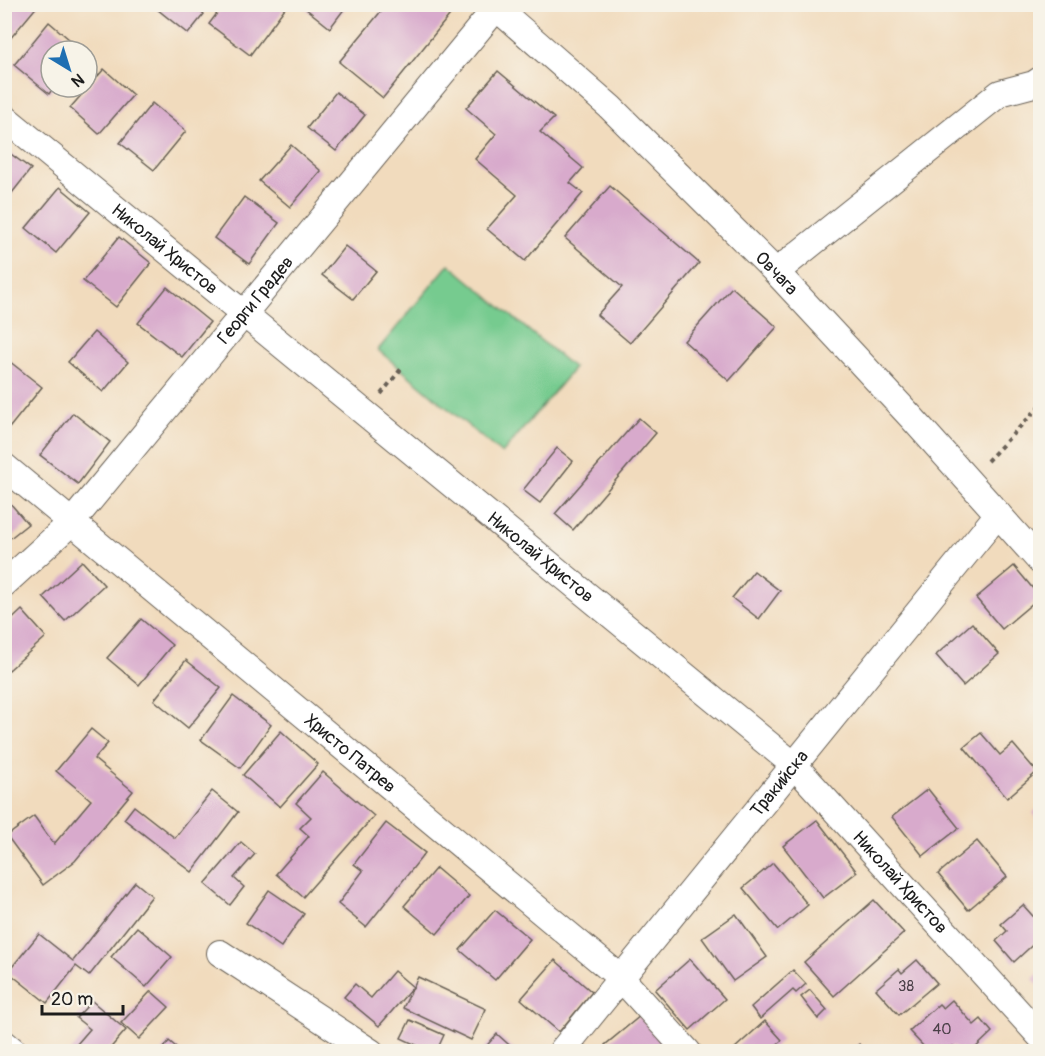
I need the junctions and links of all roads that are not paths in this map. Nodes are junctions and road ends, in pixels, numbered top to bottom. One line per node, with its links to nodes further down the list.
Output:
1 (494, 6): 4 (street, Овчага); 5 (street, Георги Градев)
2 (1041, 80): 4 (street)
3 (4, 117): 5 (street, Николай Христов)
4 (776, 272): 7 (street, Овчага)
5 (244, 315): 8 (street, Георги Градев); 11 (street, Николай Христов)
6 (4, 466): 8 (street, Христо Патрев)
7 (998, 514): 9 (street, Овчага); 11 (street, Тракийска)
8 (72, 522): 10 (street, Георги Градев); 13 (street, Христо Патрев)
9 (1041, 561)
10 (4, 584)
11 (794, 765): 13 (street, Тракийска); 14 (street, Николай Христов)
12 (220, 953): 17 (street)
13 (621, 978): 18 (street, Тракийска); 19 (street, Христо Патрев)
14 (1041, 1036)
15 (4, 1043): 16 (street)
16 (15, 1052)
17 (371, 1052)
18 (561, 1052)
19 (688, 1052)

